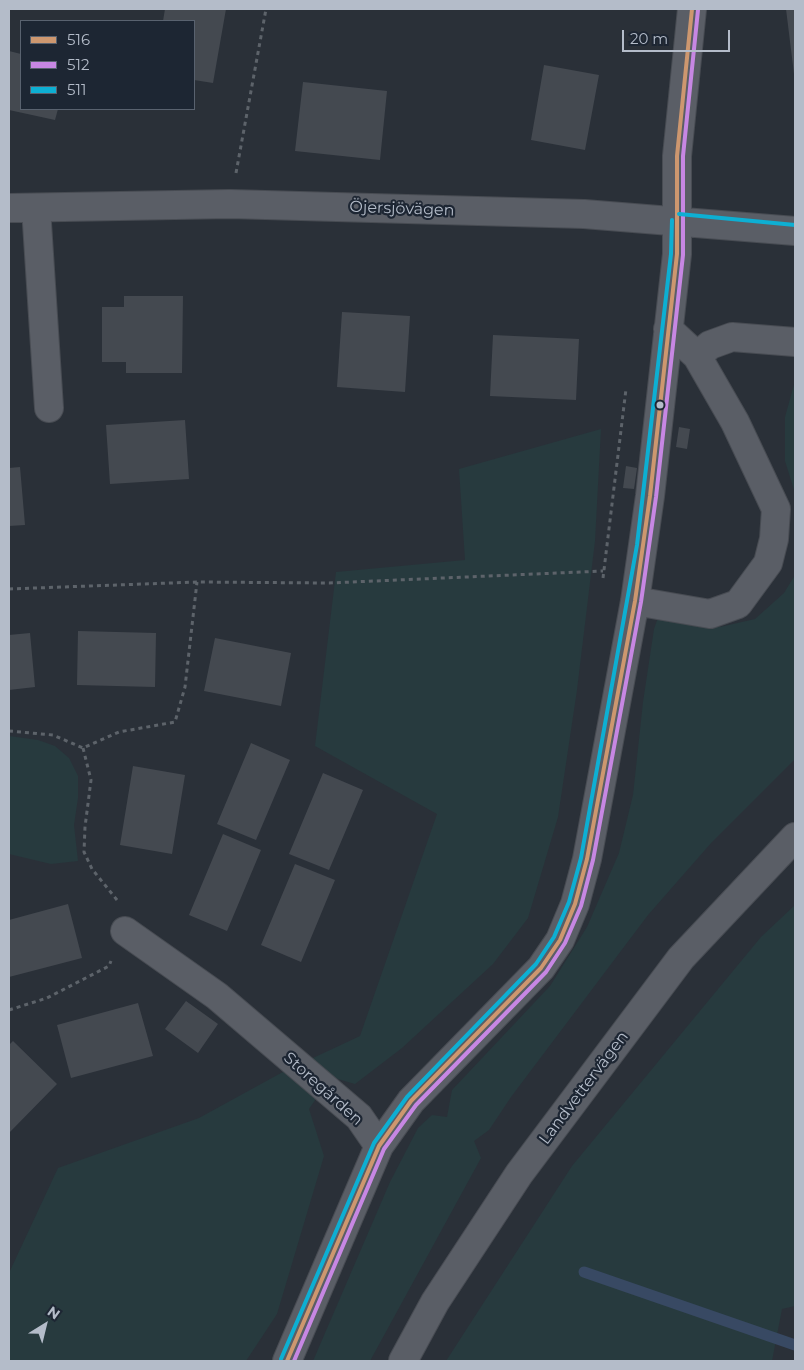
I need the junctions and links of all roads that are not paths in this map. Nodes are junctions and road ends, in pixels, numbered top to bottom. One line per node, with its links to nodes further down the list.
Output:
1 (692, 9): 4 (street)
2 (9, 208): 3 (street, Öjersjövägen)
3 (36, 208): 4 (street, Öjersjövägen); 9 (street)
4 (678, 220): 5 (street, Öjersjövägen); 6 (street)
5 (795, 231)
6 (668, 329): 8 (street); 10 (street)
7 (795, 342): 8 (street)
8 (697, 356): 10 (street)
9 (49, 408)
10 (635, 600): 13 (street)
11 (795, 837): 15 (street, Landvettervägen)
12 (125, 932): 13 (street, Storegården)
13 (378, 1146): 14 (street)
14 (287, 1361)
15 (404, 1361)

